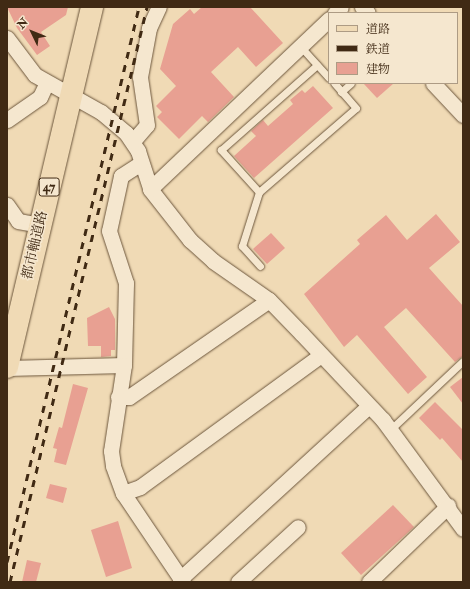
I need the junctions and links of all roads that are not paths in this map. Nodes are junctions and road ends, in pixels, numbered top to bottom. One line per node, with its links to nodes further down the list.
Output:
1 (92, 7): 13 (main road, 都市軸道路 / 47)
2 (159, 7): 16 (street)
3 (328, 20): 5 (street)
4 (8, 44): 8 (street)
5 (300, 46): 6 (lane); 18 (street)
6 (317, 65): 7 (lane); 19 (lane)
7 (328, 77)
8 (46, 84): 13 (street); 15 (street)
9 (335, 84): 12 (lane)
10 (350, 84): 12 (lane)
11 (434, 84): 14 (street)
12 (342, 92): 19 (lane)
13 (71, 96): 16 (street); 21 (main road, 都市軸道路 / 47)
14 (463, 115)
15 (7, 120)
16 (133, 141): 17 (street)
17 (141, 163): 18 (street); 26 (street)
18 (150, 189): 23 (street)
19 (259, 192): 22 (lane)
20 (7, 205): 21 (street)
21 (40, 225): 27 (main road, 都市軸道路 / 47)
22 (260, 266)
23 (269, 300): 24 (street); 28 (street)
24 (322, 355): 29 (street); 31 (street)
25 (463, 361): 30 (lane)
26 (124, 365): 27 (street); 28 (street)
27 (7, 367)
28 (118, 396): 31 (street)
29 (369, 406): 30 (street); 35 (street)
30 (390, 430): 32 (street)
31 (123, 492): 35 (street)
32 (448, 506): 34 (street); 37 (street)
33 (298, 527): 36 (street)
34 (463, 529)
35 (181, 580)
36 (238, 582)
37 (369, 582)

